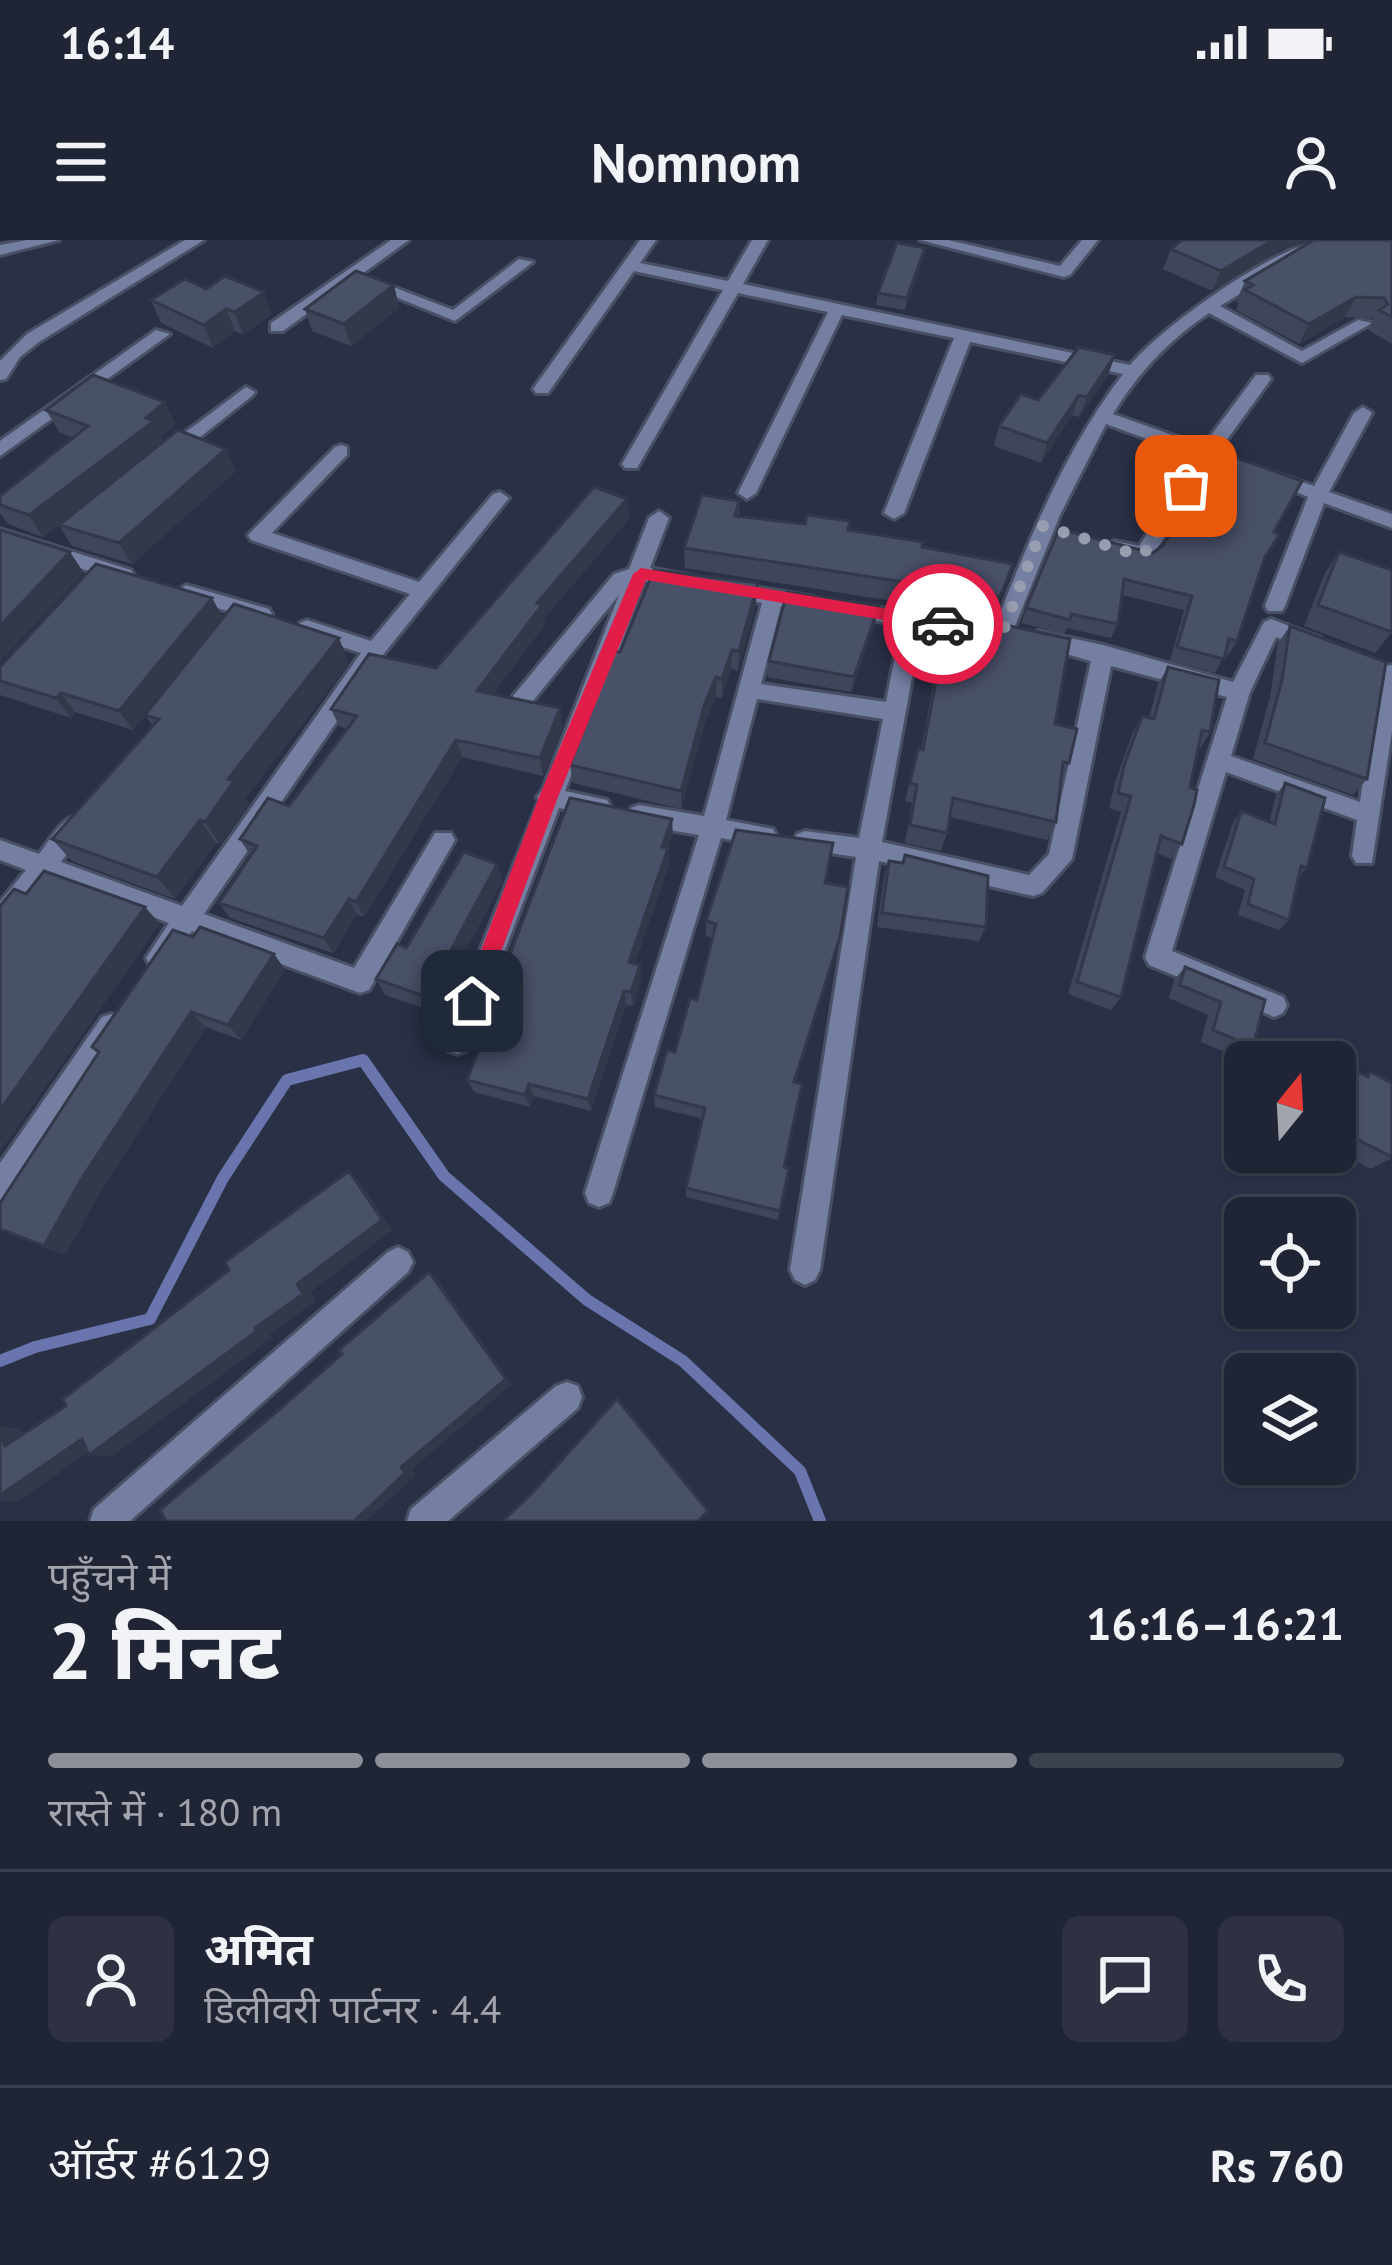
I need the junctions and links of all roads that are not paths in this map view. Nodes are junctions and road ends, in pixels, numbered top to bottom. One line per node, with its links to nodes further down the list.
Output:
1 (51, 240): 10 (street)
2 (196, 240): 22 (street)
3 (401, 240): 13 (street)
4 (647, 240): 12 (street)
5 (760, 240): 14 (street)
6 (928, 240): 9 (street)
7 (1090, 240): 9 (street)
8 (1321, 240): 15 (street)
9 (986, 245)
10 (0, 250)
11 (525, 262): 13 (street)
12 (629, 266): 14 (street); 24 (street)
13 (350, 276): 18 (street)
14 (735, 287): 16 (street); 32 (street)
15 (1212, 308): 17 (street); 21 (street)
16 (837, 309): 20 (street); 35 (street)
17 (1364, 323)
18 (277, 327)
19 (162, 334): 28 (street)
20 (964, 335): 21 (street); 38 (street)
21 (1133, 371): 27 (street)
22 (0, 376)
23 (1262, 379): 30 (street)
24 (542, 388)
25 (246, 392): 33 (street)
26 (1363, 413): 36 (street)
27 (1104, 417): 30 (street); 50 (street)
28 (0, 450)
29 (341, 451): 46 (street)
30 (1207, 454): 31 (street); 43 (street)
31 (1229, 462)
32 (631, 464)
33 (154, 465)
34 (1251, 470): 36 (street)
35 (747, 493)
36 (1318, 495): 40 (street); 48 (street)
37 (500, 498): 46 (street)
38 (894, 513)
39 (659, 518): 45 (street)
40 (1392, 521)
41 (0, 536): 44 (street)
42 (63, 538): 44 (street)
43 (1098, 543)
44 (45, 552): 52 (street)
45 (641, 574): 47 (street); 57 (street); 60 (street)
46 (422, 591): 52 (street)
47 (773, 598): 49 (street); 55 (street)
48 (1274, 606)
49 (912, 620): 50 (street); 58 (street)
50 (1003, 631): 53 (street)
51 (1330, 649): 56 (street)
52 (375, 650): 69 (street)
53 (1103, 653): 56 (street); 65 (street)
54 (1383, 669): 62 (street)
55 (749, 690): 58 (street); 63 (street)
56 (1239, 692): 59 (street)
57 (524, 696)
58 (894, 712): 65 (street)
59 (1217, 760): 62 (street); 72 (street)
60 (548, 797): 63 (street); 74 (street)
61 (87, 811): 68 (street)
62 (1369, 815): 67 (street)
63 (712, 829): 65 (street); 76 (street)
64 (443, 840): 69 (street)
65 (869, 849): 78 (street)
66 (0, 850): 68 (street)
67 (1364, 856)
68 (44, 866): 69 (street); 70 (street)
69 (188, 917): 71 (street)
70 (0, 920)
71 (147, 975)
72 (1274, 1004)
73 (121, 1013): 75 (street)
74 (457, 1042)
75 (0, 1187)
76 (599, 1193)
77 (398, 1262): 80 (street)
78 (805, 1270)
79 (567, 1397): 81 (street)
80 (112, 1519)
81 (423, 1521)

